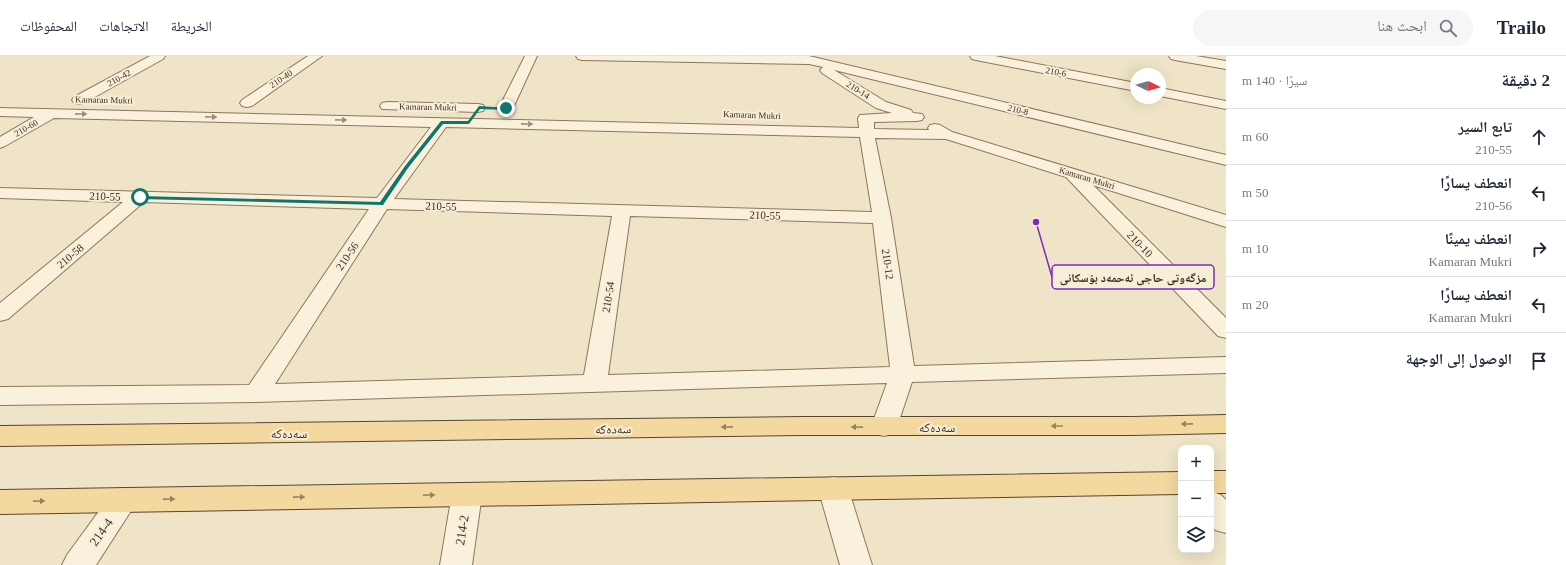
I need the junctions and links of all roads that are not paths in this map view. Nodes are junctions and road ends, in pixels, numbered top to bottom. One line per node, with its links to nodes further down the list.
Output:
1 (159, 56): 12 (street, 210-42)
2 (316, 56): 15 (street, 210-40)
3 (531, 56): 21 (street)
4 (582, 56): 7 (street, 210-8)
5 (976, 56): 9 (street, 210-6)
6 (1175, 56): 8 (street)
7 (806, 58): 17 (street, 210-14); 31 (street, 210-8)
8 (1226, 65)
9 (1130, 86)
10 (1166, 93): 18 (street)
11 (64, 99): 12 (street, Kamaran Mukri)
12 (79, 100): 13 (street, Kamaran Mukri)
13 (103, 100)
14 (231, 103): 15 (street)
15 (247, 103): 16 (street)
16 (270, 103)
17 (881, 105): 25 (street, 210-14); 28 (street)
18 (1226, 105)
19 (371, 106): 20 (street, Kamaran Mukri)
20 (479, 108): 21 (street, Kamaran Mukri); 27 (street)
21 (506, 108): 22 (street, Kamaran Mukri)
22 (522, 109)
23 (0, 112): 24 (street, Kamaran Mukri)
24 (52, 113): 26 (street, Kamaran Mukri, one-way to 26); 30 (street, 210-60)
25 (917, 118): 28 (street, Kamaran Mukri); 29 (street, Kamaran Mukri)
26 (442, 122): 27 (street, Kamaran Mukri); 35 (street, 210-56)
27 (469, 122): 28 (street, Kamaran Mukri, one-way to 28)
28 (861, 123): 29 (street, Kamaran Mukri); 37 (street, 210-12)
29 (947, 135): 32 (street, Kamaran Mukri)
30 (0, 143)
31 (1226, 160)
32 (1071, 173): 38 (street, Kamaran Mukri); 40 (street, 210-10)
33 (0, 193): 34 (street, 210-55)
34 (140, 197): 35 (street, 210-55); 39 (street, 210-58)
35 (381, 204): 36 (street, 210-55); 44 (street, 210-56)
36 (622, 211): 37 (street, 210-55); 43 (street, 210-54)
37 (882, 218): 42 (street, 210-12)
38 (1226, 221)
39 (0, 314)
40 (1226, 331)
41 (1226, 365): 42 (street)
42 (903, 373): 43 (street); 47 (street, 210-12)
43 (595, 382): 44 (street)
44 (256, 393): 45 (street)
45 (0, 396)
46 (1226, 424): 47 (main road, سەدەکە, one-way to 47)
47 (884, 427): 48 (main road, سەدەکە, one-way to 48)
48 (0, 436)
49 (1214, 482): 50 (main road)
50 (1226, 482)
51 (1178, 483): 52 (main road)
52 (833, 488): 53 (main road); 60 (street)
53 (467, 494): 54 (main road, one-way to 53); 59 (street, 214-2)
54 (123, 500): 55 (main road, one-way to 54); 58 (street, 214-4)
55 (0, 502)
56 (1214, 507): 57 (street)
57 (1226, 522)
58 (78, 565)
59 (456, 565)
60 (856, 565)

